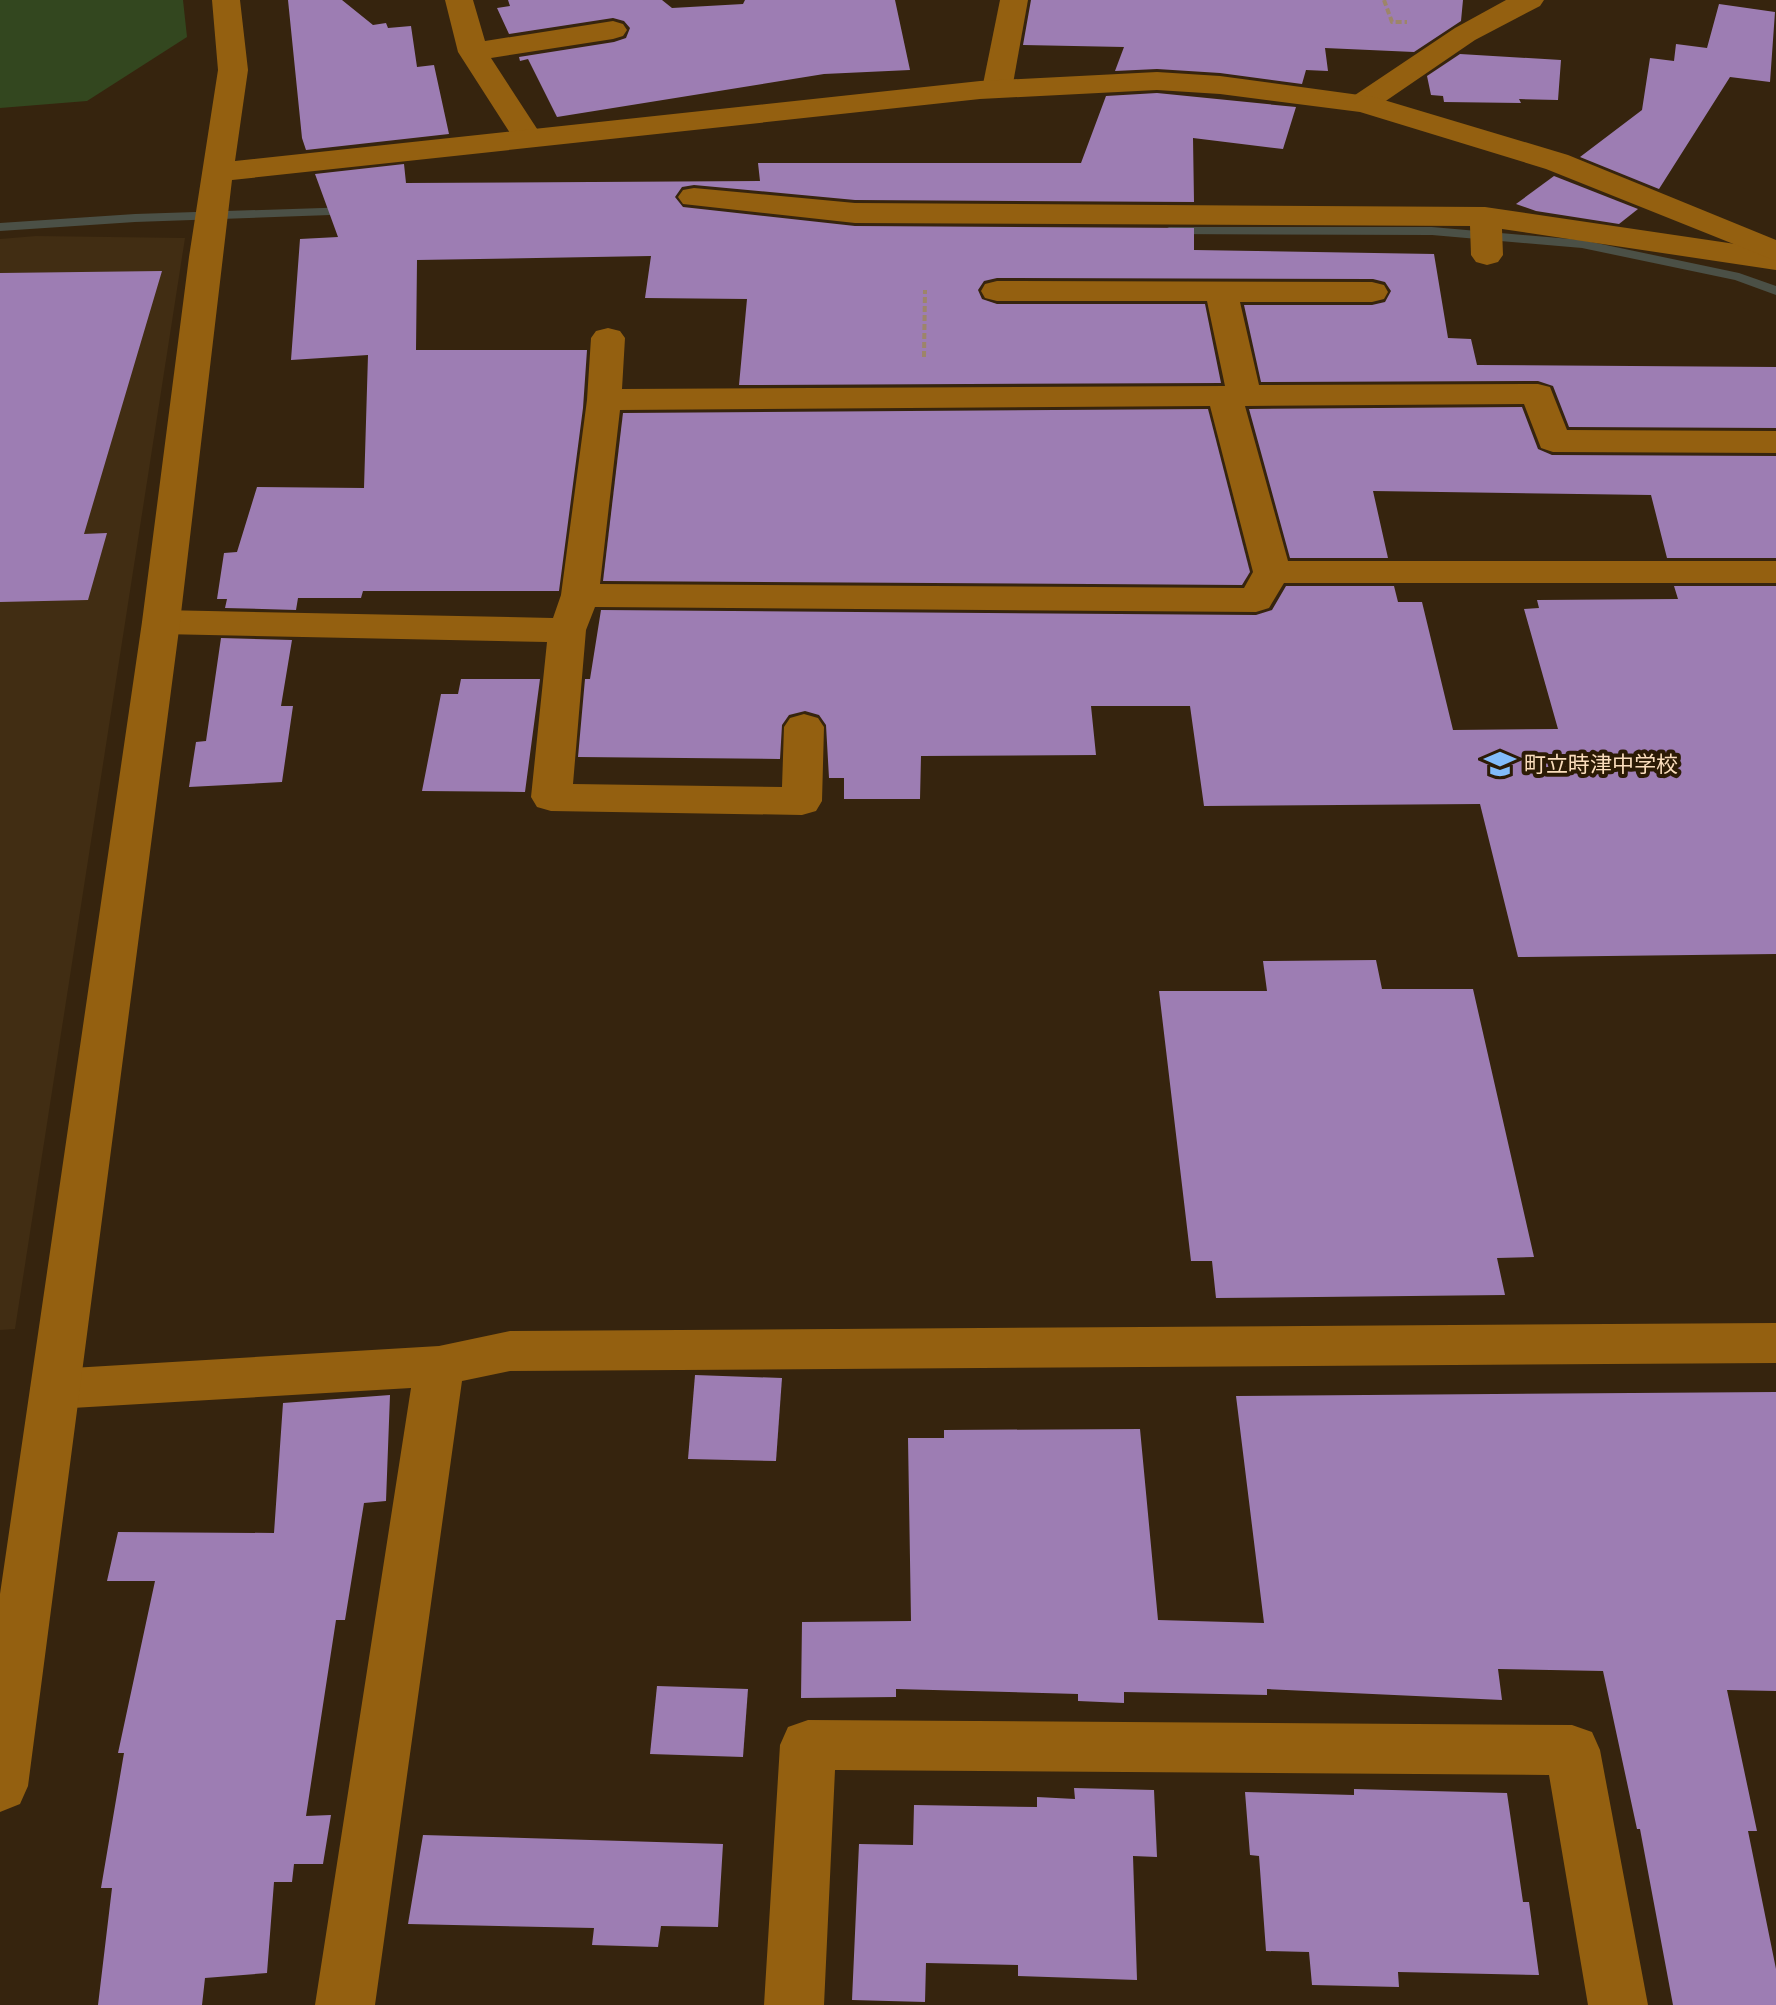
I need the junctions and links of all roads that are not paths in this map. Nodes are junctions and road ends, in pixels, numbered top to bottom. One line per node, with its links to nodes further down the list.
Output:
1 (226, 0): 10 (street)
2 (459, 0): 6 (street)
3 (1014, 0): 7 (street)
4 (1530, 0): 8 (street)
5 (613, 30): 6 (street)
6 (473, 52): 9 (street)
7 (997, 89): 8 (street); 9 (street)
8 (1363, 103): 13 (street)
9 (528, 138): 10 (street)
10 (219, 172): 26 (street)
11 (694, 197): 12 (street)
12 (1485, 217): 14 (street); 15 (street)
13 (1776, 251)
14 (1487, 255)
15 (1776, 260)
16 (997, 291): 18 (street)
17 (1372, 292): 18 (street)
18 (1222, 294): 20 (street)
19 (608, 338): 21 (street)
20 (1235, 396): 21 (street); 22 (street); 23 (street)
21 (604, 400): 25 (street)
22 (1776, 442)
23 (1272, 572): 24 (street); 25 (street)
24 (1776, 572)
25 (573, 612): 26 (street); 27 (street)
26 (161, 622): 30 (street)
27 (804, 727)
28 (1776, 1343): 29 (street)
29 (439, 1366): 30 (street); 32 (street)
30 (55, 1389): 31 (street)
31 (0, 1786)
32 (345, 2005)
33 (794, 2005): 34 (street)
34 (1618, 2005)

